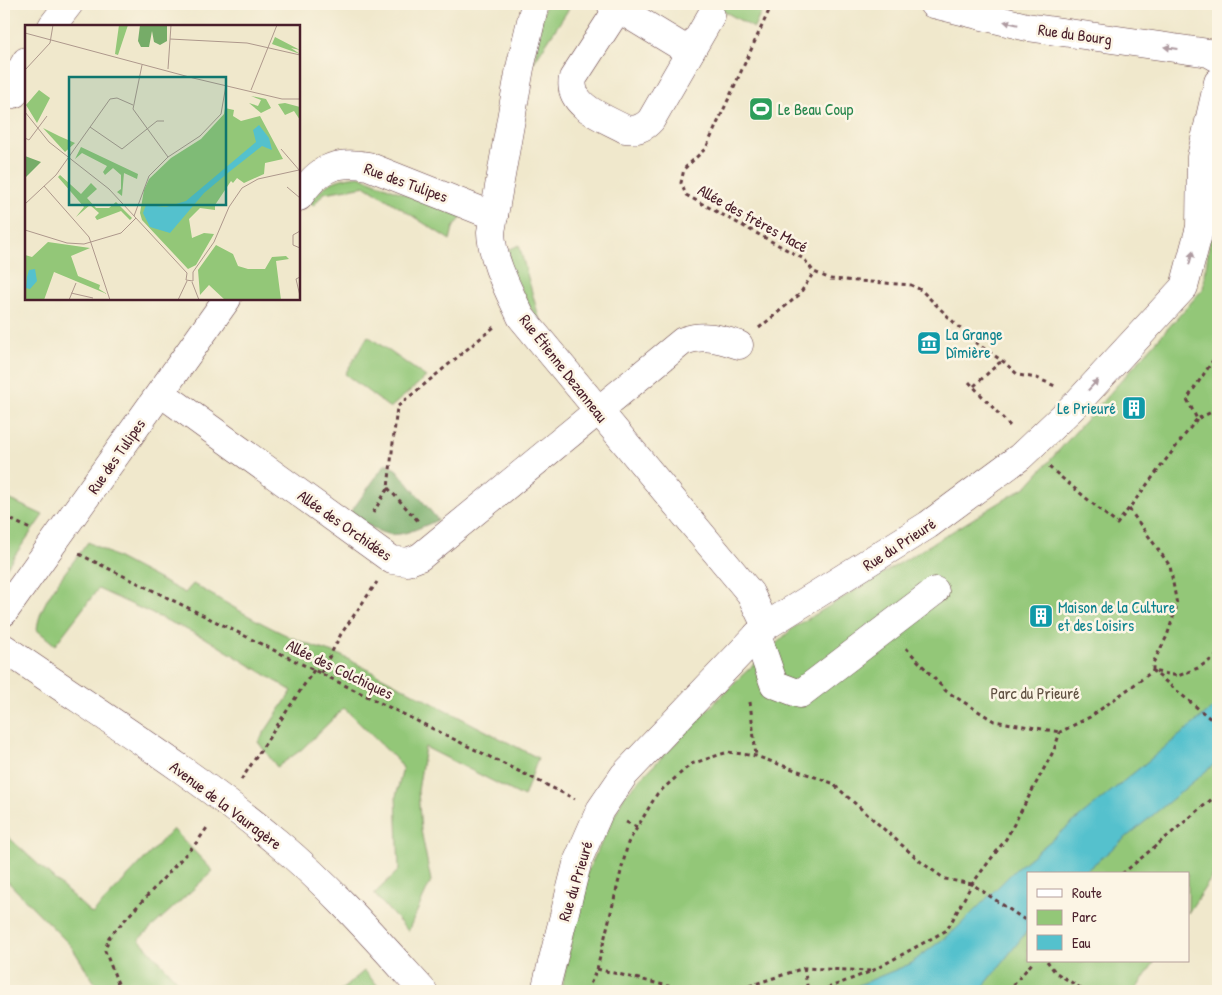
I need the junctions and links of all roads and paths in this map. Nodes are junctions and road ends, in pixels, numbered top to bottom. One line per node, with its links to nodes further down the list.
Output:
1 (69, 4): 7 (street)
2 (534, 4): 14 (street, Rue Étienne Dezanneau)
3 (772, 4): 15 (path, Allée des frères Macé)
4 (933, 4): 9 (street, Rue du Bourg, one-way to 4)
5 (617, 5): 8 (street); 8 (street)
6 (711, 16): 8 (street)
7 (53, 25)
8 (690, 52)
9 (1218, 58)
10 (25, 64): 12 (street)
11 (1218, 82): 41 (street, Rue du Prieuré, one-way to 11)
12 (14, 94)
13 (300, 195): 14 (street, Rue des Tulipes)
14 (494, 216): 26 (street, Rue Étienne Dezanneau)
15 (814, 272): 18 (path); 20 (path, Allée des frères Macé)
16 (226, 300): 24 (street, Rue des Tulipes)
17 (496, 325): 30 (path)
18 (747, 338): 26 (street, Allée des Orchidées)
19 (1218, 353): 28 (path)
20 (1004, 362): 22 (path); 23 (path, Allée des frères Macé)
21 (969, 382): 22 (path)
22 (974, 386): 27 (path)
23 (1058, 387)
24 (161, 393): 34 (street, Allée des Orchidées); 39 (street, Rue des Tulipes)
25 (1218, 409): 28 (path)
26 (597, 411): 35 (street, Allée des Orchidées); 41 (street, Rue Étienne Dezanneau)
27 (998, 412)
28 (1197, 419): 31 (path)
29 (1045, 463): 31 (path)
30 (388, 488): 34 (path); 35 (path)
31 (1129, 509): 45 (path)
32 (4, 516): 33 (path)
33 (36, 532)
34 (359, 536): 37 (street, Allée des Orchidées)
35 (438, 543): 37 (street, Allée des Orchidées)
36 (80, 554): 44 (path, Allée des Colchiques)
37 (392, 560): 46 (path)
38 (935, 590): 40 (street)
39 (4, 612)
40 (887, 628): 41 (street, Rue Étienne Dezanneau); 49 (path)
41 (762, 631): 65 (street, Rue du Prieuré)
42 (4, 648): 64 (street, Avenue de la Vauragère)
43 (1218, 655): 45 (path)
44 (314, 670): 46 (path, Allée des Colchiques); 51 (path)
45 (1153, 672): 48 (path); 49 (path)
46 (321, 673): 53 (path, Allée des Colchiques)
47 (750, 699): 50 (path)
48 (1218, 725)
49 (1060, 732): 56 (path)
50 (756, 756): 56 (path); 61 (path)
51 (240, 781)
52 (1218, 794): 55 (path)
53 (581, 802)
54 (213, 821): 63 (path)
55 (1124, 872)
56 (972, 884): 57 (path); 62 (path)
57 (1027, 921)
58 (1033, 962): 71 (path)
59 (1048, 962): 72 (path)
60 (804, 968): 62 (path); 68 (path); 69 (path)
61 (597, 969): 66 (path); 67 (path)
62 (872, 971): 70 (path)
63 (121, 991)
64 (423, 991)
65 (545, 991)
66 (587, 991)
67 (689, 991)
68 (734, 991)
69 (808, 991)
70 (820, 991)
71 (1008, 991)
72 (1085, 991)

